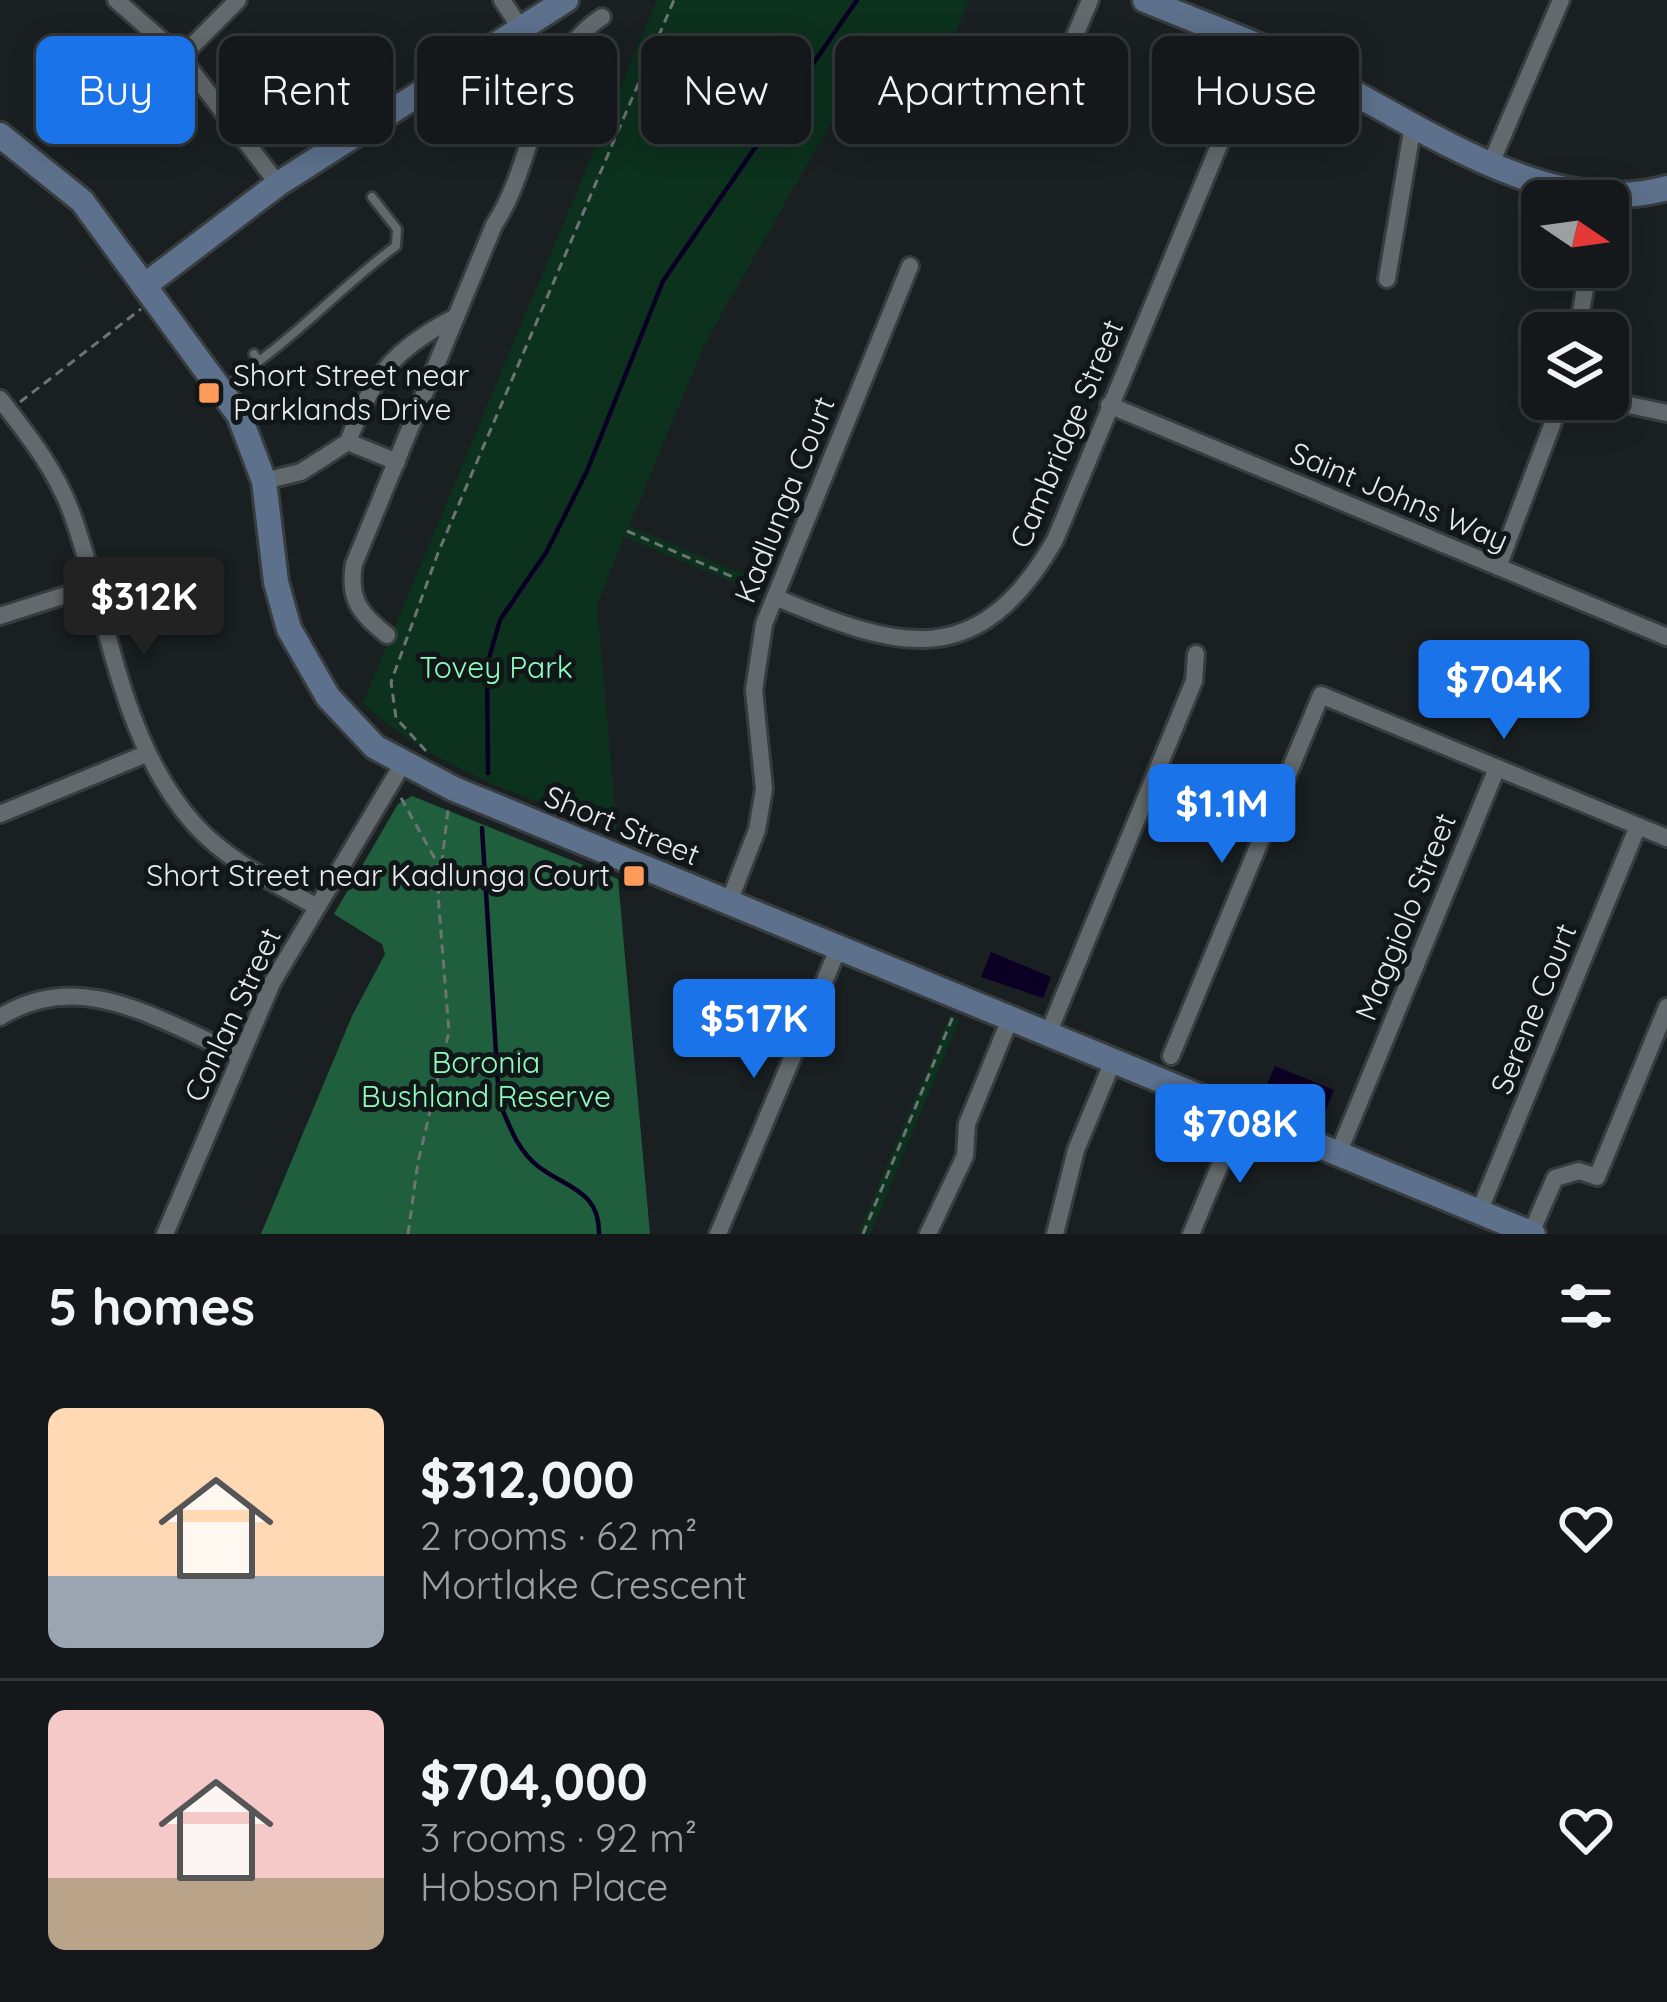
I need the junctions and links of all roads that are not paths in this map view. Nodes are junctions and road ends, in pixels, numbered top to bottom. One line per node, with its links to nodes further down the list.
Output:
1 (116, 0): 10 (street)
2 (238, 0): 13 (street)
3 (502, 0): 9 (street)
4 (566, 0): 9 (street)
5 (1090, 0): 11 (street)
6 (1145, 0): 12 (street)
7 (1561, 0): 19 (street)
8 (602, 17): 28 (street)
9 (521, 29): 21 (street)
10 (156, 36)
11 (1075, 36)
12 (1233, 36)
13 (195, 44)
14 (195, 76): 21 (street)
15 (1359, 97): 16 (street)
16 (1413, 125): 19 (street); 26 (street)
17 (0, 135): 27 (street, Short Street)
18 (1219, 144): 31 (street, Cambridge Street)
19 (1491, 163): 20 (street)
20 (1543, 180)
21 (278, 184): 27 (street)
22 (1667, 188): 23 (street)
23 (1629, 196)
24 (372, 197): 29 (lane)
25 (910, 266): 40 (street, Kadlunga Court)
26 (1387, 279)
27 (143, 298): 29 (street, Short Street)
28 (456, 317): 35 (street); 36 (street)
29 (224, 390): 37 (street, Short Street)
30 (5, 405): 39 (street)
31 (1109, 405): 38 (street, Saint Johns Way); 40 (street, Cambridge Street)
32 (1629, 405): 33 (street)
33 (1667, 413)
34 (1554, 420): 38 (street)
35 (348, 442): 36 (street); 37 (street)
36 (397, 462): 42 (street)
37 (264, 481): 46 (street, Short Street)
38 (1498, 567): 43 (street, Saint Johns Way)
39 (94, 586): 41 (street); 45 (street)
40 (775, 597): 51 (street, Kadlunga Court)
41 (0, 616)
42 (387, 634)
43 (1667, 638)
44 (1196, 654): 57 (street)
45 (146, 754): 48 (street); 52 (street)
46 (402, 765): 51 (street, Short Street); 52 (street, Conlan Street)
47 (1497, 768): 49 (street); 59 (street); 62 (street, Maggiolo Street)
48 (0, 814)
49 (1638, 826): 50 (street); 63 (street, Serene Court)
50 (1667, 838)
51 (729, 902): 53 (street, Short Street)
52 (316, 907): 58 (street, Conlan Street)
53 (838, 949): 56 (street, Short Street); 65 (street)
54 (1667, 1006): 69 (street)
55 (0, 1017): 58 (street)
56 (1010, 1018): 57 (street, Short Street); 66 (street)
57 (1048, 1034): 60 (street, Short Street)
58 (241, 1054): 64 (street, Conlan Street)
59 (1172, 1057)
60 (1113, 1061): 61 (street, Short Street); 67 (street)
61 (1241, 1115): 62 (street, Short Street); 68 (street)
62 (1338, 1154): 63 (street, Short Street)
63 (1479, 1213): 69 (street, Short Street)
64 (165, 1234)
65 (718, 1234)
66 (928, 1234)
67 (1055, 1234)
68 (1191, 1234)
69 (1532, 1234)

